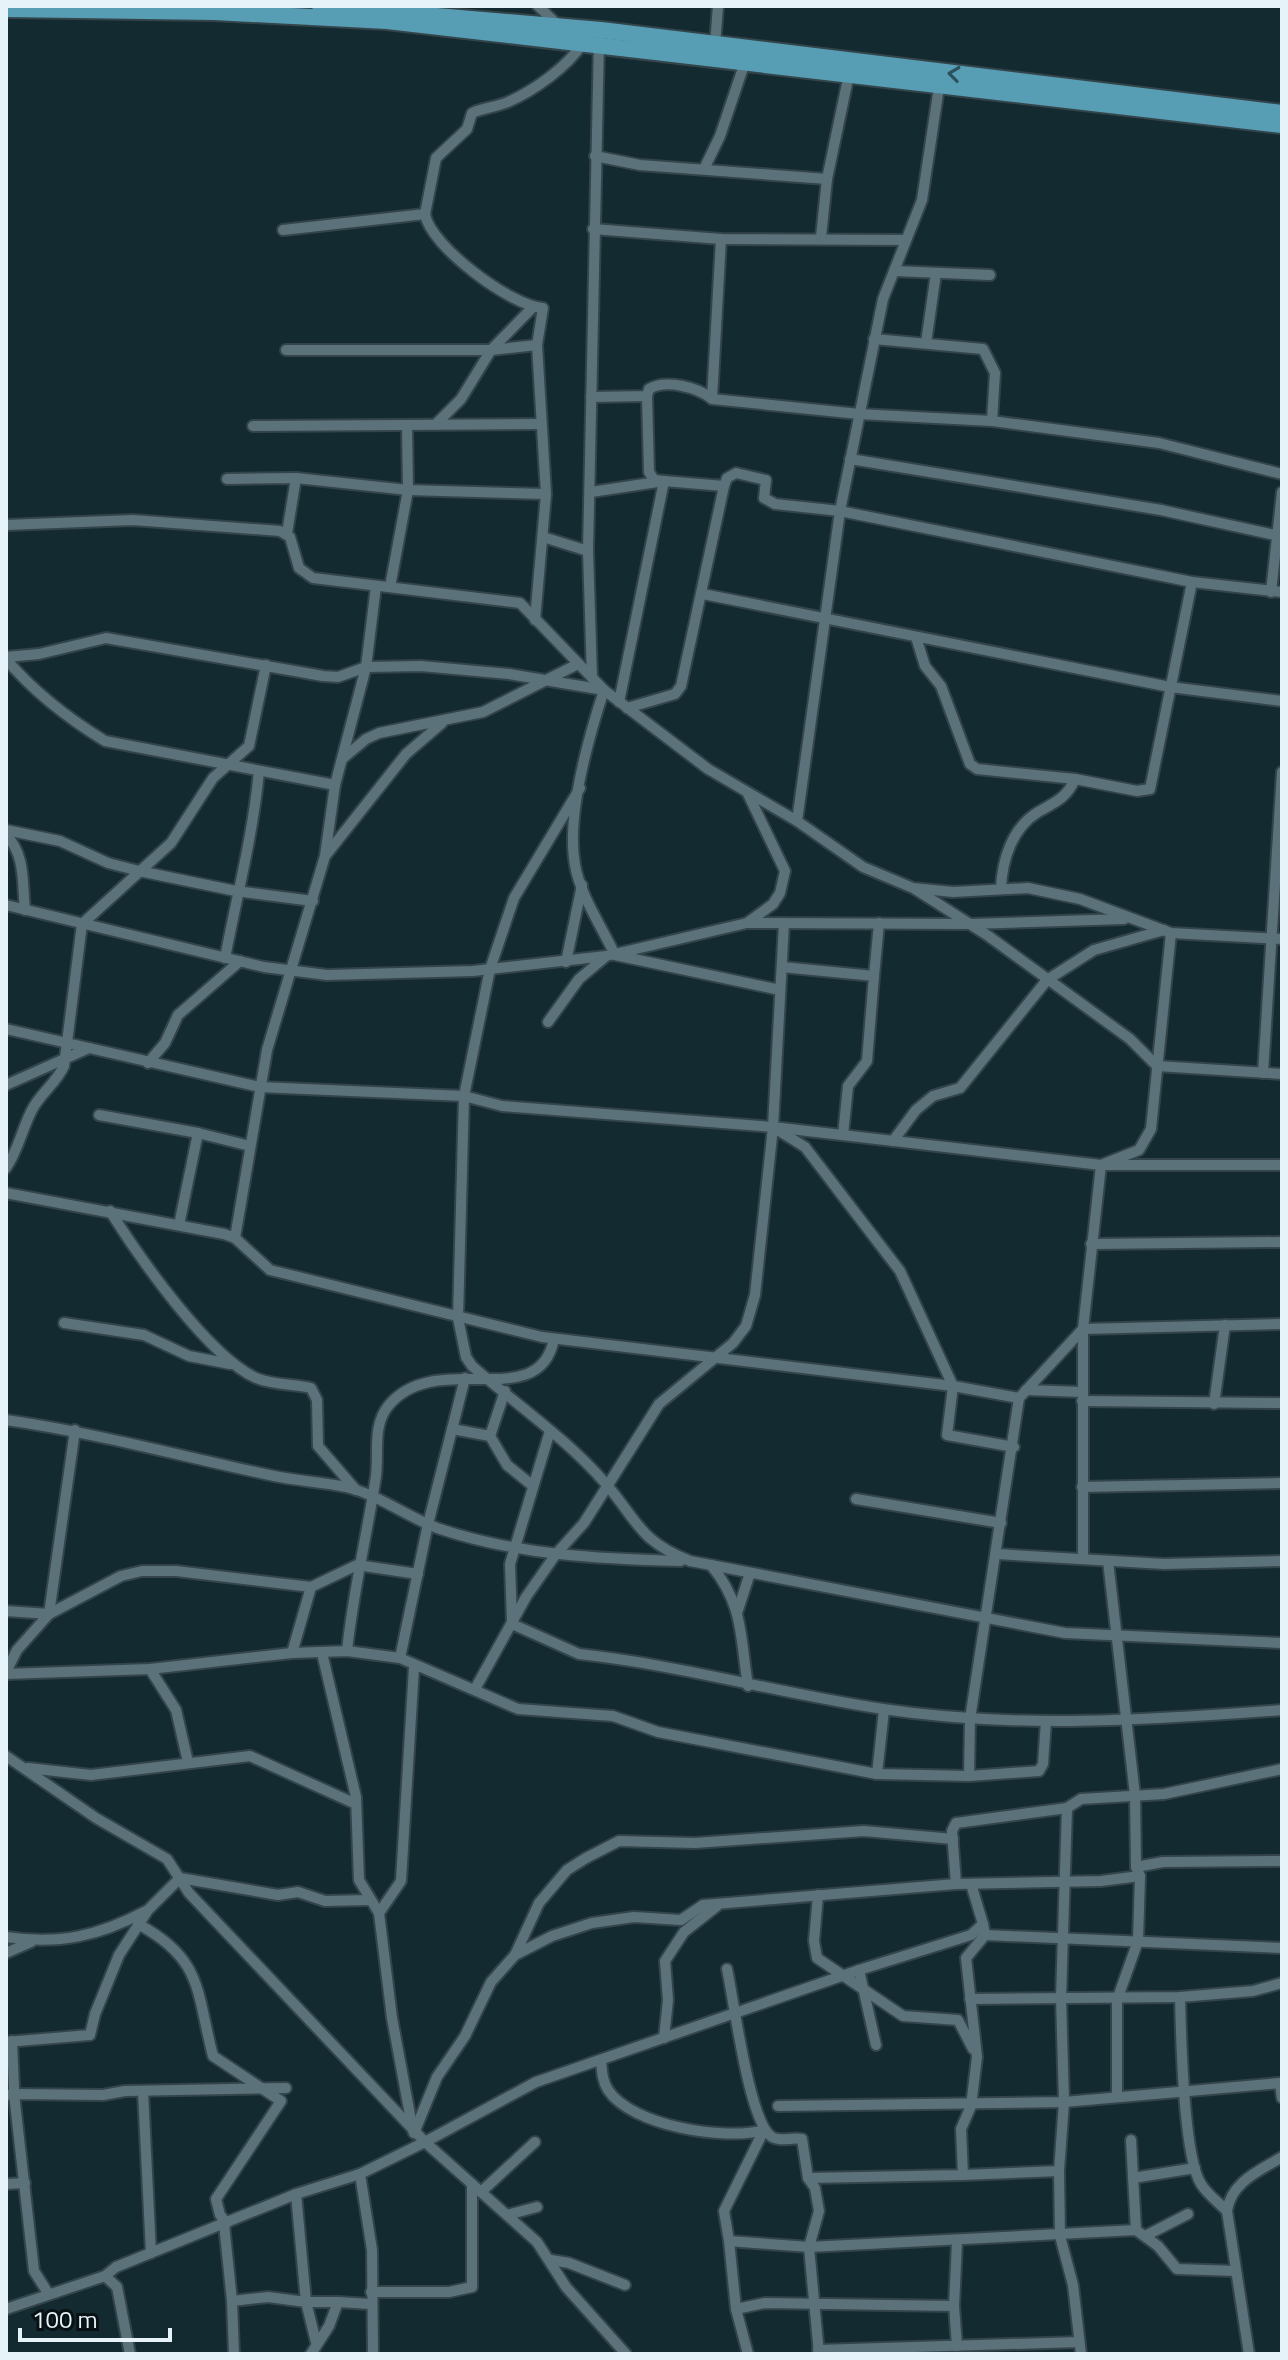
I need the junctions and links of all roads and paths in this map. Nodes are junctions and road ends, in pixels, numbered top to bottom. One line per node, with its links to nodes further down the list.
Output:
1 (320, 6): 5 (main road)
2 (538, 6): 5 (street)
3 (718, 6): 7 (street)
4 (6, 9): 6 (main road)
5 (559, 26): 6 (main road)
6 (594, 39): 7 (main road); 8 (main road); 12 (street); 15 (street)
7 (715, 45): 11 (main road, one-way to 7)
8 (745, 62): 9 (main road); 13 (street)
9 (849, 74): 10 (main road); 14 (street)
10 (939, 87): 11 (main road); 20 (street)
11 (1280, 114)
12 (595, 156): 13 (street); 16 (street)
13 (704, 169): 14 (street)
14 (827, 179): 18 (street)
15 (425, 214): 17 (street); 24 (street)
16 (593, 229): 19 (street); 31 (street)
17 (283, 230)
18 (821, 237): 19 (street); 20 (street)
19 (721, 239): 32 (street)
20 (906, 240): 21 (street)
21 (894, 271): 22 (street); 25 (street)
22 (936, 273): 23 (street); 26 (street)
23 (990, 275)
24 (533, 307): 27 (street); 29 (street)
25 (874, 339): 26 (street); 33 (street)
26 (926, 343): 34 (street)
27 (537, 345): 29 (street); 36 (street)
28 (286, 350): 29 (street)
29 (491, 350): 35 (street)
30 (647, 396): 31 (street); 32 (street); 43 (street)
31 (591, 397): 46 (street)
32 (712, 399): 33 (street)
33 (859, 414): 34 (street); 39 (street)
34 (992, 421): 40 (street)
35 (436, 424): 36 (street); 37 (street)
36 (539, 424): 48 (street)
37 (407, 425): 38 (street); 45 (street)
38 (253, 426)
39 (850, 459): 49 (street); 52 (street)
40 (1282, 474)
41 (296, 478): 42 (street); 45 (street); 51 (street)
42 (227, 479)
43 (664, 481): 44 (street); 46 (street); 72 (street)
44 (724, 486): 49 (street); 59 (street)
45 (408, 490): 48 (street); 57 (street)
46 (591, 492): 54 (street)
47 (1282, 492): 52 (street)
48 (546, 494): 53 (street)
49 (840, 511): 55 (street); 60 (street)
50 (6, 525): 51 (street)
51 (287, 533): 56 (street)
52 (1275, 535): 58 (street)
53 (543, 537): 54 (street); 61 (street)
54 (588, 551): 67 (street)
55 (1192, 582): 58 (street); 69 (street)
56 (376, 586): 57 (street); 66 (street)
57 (390, 587): 61 (street)
58 (1276, 592)
59 (703, 594): 60 (street); 72 (street)
60 (824, 617): 62 (street); 82 (street)
61 (535, 620): 64 (street)
62 (916, 637): 69 (street); 78 (street)
63 (6, 658): 65 (street); 75 (street)
64 (578, 664): 67 (street); 68 (street)
65 (266, 665): 66 (street); 75 (street)
66 (366, 667): 68 (street); 74 (street)
67 (592, 678): 70 (street)
68 (540, 681): 70 (street); 73 (street)
69 (1170, 687): 71 (street); 78 (street)
70 (604, 690): 72 (street); 80 (street)
71 (1282, 701)
72 (623, 705): 81 (street)
73 (443, 722): 74 (street); 84 (street)
74 (341, 761): 79 (street)
75 (226, 766): 76 (street); 85 (street)
76 (259, 771): 79 (street); 89 (street)
77 (1282, 772): 100 (street)
78 (1075, 779): 88 (street)
79 (335, 785): 84 (street)
80 (580, 788): 86 (street); 106 (street)
81 (748, 794): 82 (street); 94 (street)
82 (797, 821): 87 (street)
83 (6, 832): 85 (street); 92 (street)
84 (325, 856): 90 (street)
85 (139, 871): 89 (street); 97 (street)
86 (582, 885): 101 (street); 104 (street)
87 (913, 888): 88 (street); 98 (street)
88 (1001, 889): 93 (street)
89 (236, 891): 90 (street); 102 (street)
90 (313, 901): 107 (street)
91 (6, 905): 92 (street)
92 (25, 910): 97 (street)
93 (1134, 919): 98 (street); 99 (street)
94 (747, 923): 95 (street); 101 (street)
95 (784, 923): 96 (street); 105 (street)
96 (879, 923): 98 (street); 108 (street)
97 (82, 924): 102 (street); 113 (street)
98 (970, 924): 109 (street)
99 (1168, 932): 100 (street); 109 (street); 117 (street)
100 (1277, 939): 118 (street)
101 (610, 956): 104 (street); 110 (street); 111 (street)
102 (225, 958): 103 (street)
103 (240, 961): 107 (street); 116 (street)
104 (566, 962): 106 (street)
105 (782, 967): 108 (street); 110 (street)
106 (490, 969): 107 (street); 122 (street)
107 (293, 971): 121 (street)
108 (874, 976): 126 (street)
109 (1047, 980): 117 (street); 127 (street)
110 (780, 990): 124 (street)
111 (548, 1022)
112 (6, 1029): 113 (street)
113 (68, 1043): 114 (street); 115 (street)
114 (89, 1048): 115 (street); 116 (street)
115 (65, 1059): 120 (street); 131 (street)
116 (148, 1063): 121 (street)
117 (1157, 1066): 118 (street); 129 (street)
118 (1263, 1073): 119 (street)
119 (1282, 1074)
120 (6, 1085)
121 (260, 1087): 122 (street); 128 (street)
122 (464, 1096): 124 (street); 138 (street)
123 (99, 1115): 125 (street)
124 (773, 1127): 126 (street); 144 (street); 148 (street)
125 (198, 1133): 128 (street); 134 (street)
126 (843, 1135): 127 (street)
127 (893, 1141): 129 (street)
128 (250, 1146): 135 (street)
129 (1101, 1165): 130 (street); 137 (street)
130 (1282, 1165)
131 (6, 1168)
132 (6, 1193): 133 (street)
133 (110, 1211): 134 (street); 145 (street)
134 (179, 1225): 135 (street)
135 (235, 1238): 138 (street)
136 (1282, 1242): 137 (street)
137 (1091, 1244): 142 (street)
138 (458, 1318): 143 (street); 147 (street)
139 (64, 1323): 145 (street)
140 (1282, 1324): 141 (street)
141 (1225, 1325): 142 (street); 153 (street)
142 (1083, 1329): 150 (street); 151 (street)
143 (554, 1339): 144 (street); 147 (street)
144 (715, 1357): 148 (street); 161 (street)
145 (232, 1364): 164 (street)
146 (465, 1378): 147 (street); 155 (street); 165 (street)
147 (486, 1378): 149 (street)
148 (953, 1386): 150 (street); 159 (street)
149 (505, 1391): 157 (street); 158 (street)
150 (1022, 1394): 151 (street); 159 (street)
151 (1082, 1396): 153 (street); 163 (street)
152 (1282, 1403): 153 (street)
153 (1214, 1404)
154 (6, 1420): 156 (street)
155 (452, 1429): 158 (street); 168 (street)
156 (75, 1430): 164 (street); 183 (street)
157 (550, 1431): 161 (street); 162 (street)
158 (490, 1436): 162 (street)
159 (1014, 1447): 167 (street)
160 (1282, 1483): 163 (street)
161 (607, 1485): 170 (street); 173 (street)
162 (533, 1486): 169 (street)
163 (1082, 1487): 172 (street)
164 (357, 1490): 165 (street)
165 (371, 1495): 168 (street); 176 (street)
166 (856, 1499): 167 (street)
167 (1001, 1523): 171 (street)
168 (428, 1524): 169 (street); 179 (street)
169 (515, 1548): 170 (street); 185 (street)
170 (556, 1554): 173 (street); 185 (street)
171 (997, 1554): 172 (street); 184 (street)
172 (1083, 1559): 174 (street)
173 (690, 1561): 177 (street)
174 (1108, 1561): 175 (street); 186 (street)
175 (1282, 1561)
176 (357, 1565): 179 (street); 180 (street); 188 (street)
177 (711, 1565): 178 (street); 181 (street)
178 (750, 1573): 181 (street); 184 (street)
179 (418, 1574): 191 (street)
180 (311, 1587): 183 (street); 189 (street)
181 (738, 1610): 195 (street)
182 (6, 1611): 183 (street)
183 (49, 1614): 194 (street)
184 (984, 1619): 186 (street); 199 (street)
185 (512, 1624): 195 (street); 196 (street)
186 (1119, 1637): 187 (street); 201 (street)
187 (1282, 1643)
188 (347, 1651): 190 (street); 191 (street)
189 (292, 1653): 190 (street); 193 (street)
190 (322, 1653): 209 (street)
191 (400, 1658): 192 (street)
192 (414, 1667): 196 (street); 224 (street)
193 (150, 1669): 194 (street); 203 (street)
194 (6, 1673)
195 (748, 1686): 197 (street)
196 (475, 1689): 206 (street)
197 (884, 1710): 199 (street); 206 (street)
198 (1282, 1710): 201 (street)
199 (970, 1719): 200 (street); 207 (street)
200 (1046, 1721): 201 (street); 207 (street)
201 (1126, 1722): 208 (street)
202 (6, 1756): 204 (street)
203 (188, 1762): 204 (street); 209 (street)
204 (26, 1768): 214 (street)
205 (1282, 1769): 208 (street)
206 (877, 1774): 207 (street)
207 (969, 1776)
208 (1135, 1795): 210 (street); 213 (street)
209 (356, 1804): 221 (street)
210 (1067, 1808): 211 (street); 215 (street)
211 (953, 1839): 216 (street); 233 (street)
212 (1282, 1861): 213 (street)
213 (1138, 1872): 215 (street); 230 (street)
214 (180, 1878): 218 (street); 220 (street); 221 (street)
215 (1067, 1881): 217 (street); 229 (street)
216 (956, 1884): 217 (street); 219 (street)
217 (971, 1884): 226 (street)
218 (189, 1893): 220 (street); 260 (street)
219 (818, 1895): 222 (street); 236 (street)
220 (164, 1896): 223 (street)
221 (369, 1900): 224 (street)
222 (720, 1903): 233 (street); 244 (street)
223 (148, 1910): 225 (street); 228 (street)
224 (379, 1913): 260 (street)
225 (138, 1924): 245 (street); 249 (street)
226 (984, 1930): 229 (street); 235 (street); 241 (street)
227 (6, 1937): 228 (street)
228 (41, 1939): 232 (street)
229 (1062, 1940): 230 (street); 240 (street)
230 (1138, 1941): 231 (street); 242 (street)
231 (1282, 1948)
232 (6, 1953)
233 (515, 1955): 260 (street)
234 (727, 1969): 243 (street)
235 (859, 1970): 236 (street); 238 (street)
236 (841, 1976): 238 (street); 243 (street)
237 (1282, 1983): 239 (street)
238 (863, 1991): 246 (street); 247 (street)
239 (1180, 1997): 242 (street); 251 (street)
240 (1061, 1998): 241 (street); 242 (street); 256 (street)
241 (970, 1999): 247 (street)
242 (1117, 2000): 254 (street)
243 (737, 2013): 244 (street); 259 (street)
244 (664, 2038): 248 (street)
245 (9, 2042): 253 (street)
246 (876, 2045)
247 (977, 2057): 258 (street)
248 (601, 2060): 259 (street); 262 (street)
249 (263, 2086): 250 (street); 252 (street); 282 (street)
250 (286, 2088)
251 (1184, 2090): 254 (street); 255 (street); 265 (street)
252 (143, 2092): 253 (street); 288 (street)
253 (10, 2095): 271 (street)
254 (1117, 2096): 256 (street)
255 (1282, 2098)
256 (1064, 2102): 258 (street); 266 (street)
257 (778, 2106): 258 (street)
258 (971, 2106): 268 (street)
259 (764, 2130): 269 (street); 285 (street)
260 (414, 2133): 262 (street)
261 (1131, 2140): 270 (street)
262 (425, 2142): 267 (street); 273 (street)
263 (535, 2142): 274 (street)
264 (1282, 2157): 276 (street)
265 (1195, 2168): 270 (street); 277 (street)
266 (1059, 2171): 268 (street); 284 (street)
267 (360, 2174): 275 (street); 293 (street)
268 (963, 2175): 269 (street)
269 (808, 2178): 287 (street)
270 (1133, 2178): 283 (street)
271 (25, 2183): 272 (street); 294 (street)
272 (6, 2184)
273 (472, 2184): 274 (street); 293 (street)
274 (481, 2192): 281 (street)
275 (296, 2194): 282 (street); 296 (street)
276 (1229, 2195): 277 (street); 279 (street)
277 (1213, 2197): 279 (street)
278 (537, 2207): 281 (street)
279 (1227, 2211): 290 (street)
280 (1188, 2214): 283 (street)
281 (507, 2215): 289 (street)
282 (226, 2224): 288 (street); 295 (street)
283 (1142, 2233): 284 (street); 290 (street)
284 (1060, 2236): 286 (street); 304 (street)
285 (729, 2241): 287 (street); 302 (street)
286 (957, 2242): 287 (street); 300 (street)
287 (809, 2247): 298 (street)
288 (151, 2253): 291 (street)
289 (551, 2260): 292 (street); 312 (street)
290 (1236, 2271): 315 (street)
291 (105, 2276): 294 (street); 308 (street)
292 (625, 2285)
293 (371, 2292): 299 (street)
294 (48, 2293): 301 (street)
295 (232, 2301): 296 (street); 309 (street)
296 (306, 2302): 297 (street); 303 (street)
297 (338, 2302): 299 (street); 303 (street)
298 (812, 2302): 300 (street); 302 (street); 307 (street)
299 (370, 2304): 311 (street)
300 (954, 2306): 305 (street)
301 (6, 2309)
302 (736, 2309): 313 (street)
303 (316, 2342): 310 (street)
304 (1079, 2342): 306 (street); 314 (street)
305 (957, 2346): 306 (street); 307 (street)
306 (1050, 2349)
307 (818, 2352)
308 (130, 2354)
309 (234, 2354)
310 (311, 2354)
311 (373, 2354)
312 (626, 2354)
313 (748, 2354)
314 (1081, 2354)
315 (1249, 2354)

